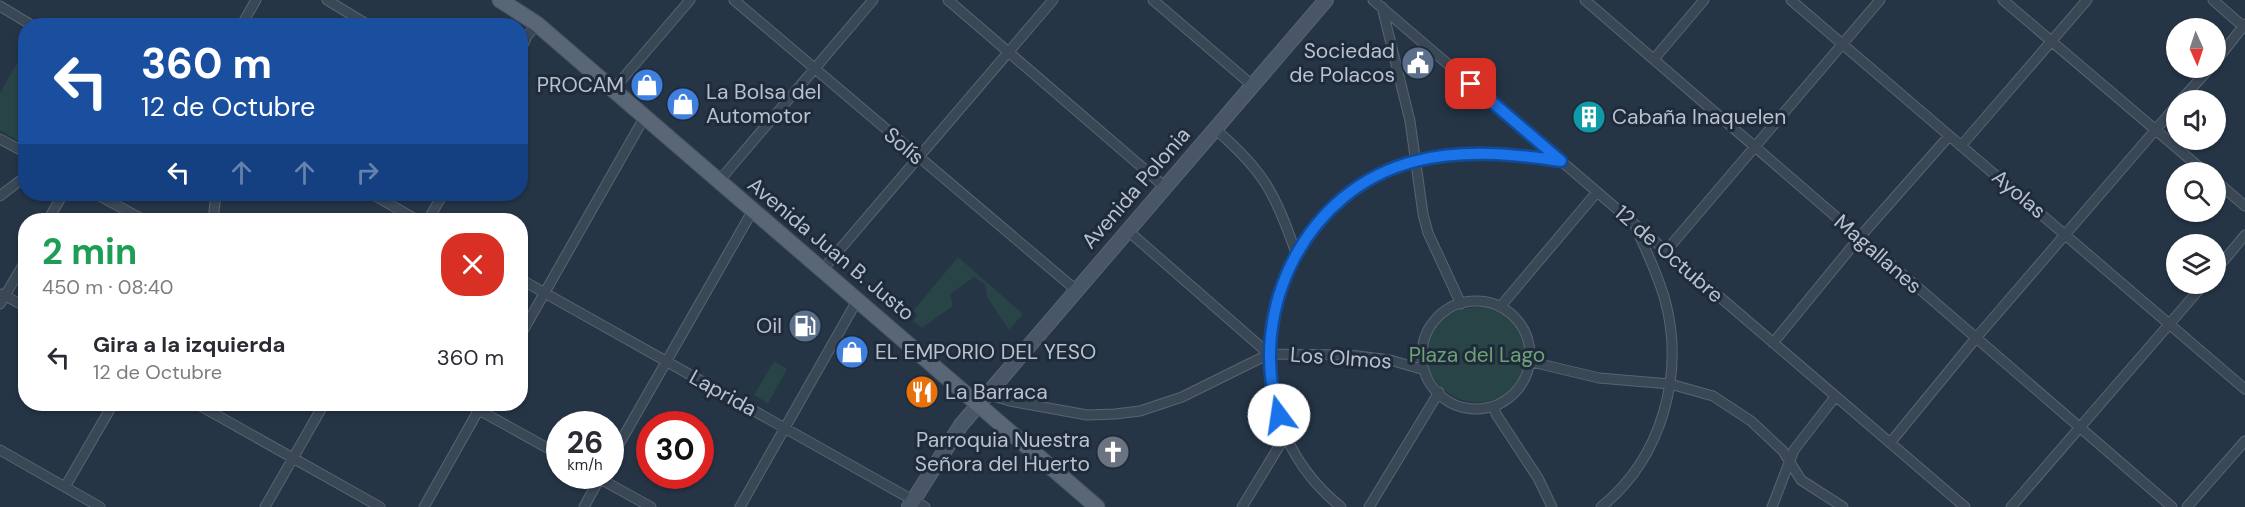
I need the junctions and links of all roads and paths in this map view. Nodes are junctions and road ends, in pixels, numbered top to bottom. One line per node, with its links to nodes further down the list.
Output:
1 (256, 0): 23 (street)
2 (327, 0): 24 (street)
3 (500, 0): 25 (main road, Avenida Juan B. Justo)
4 (519, 0): 26 (main road, Avenida Juan B. Justo)
5 (690, 0): 38 (street)
6 (734, 0): 34 (street, Solís)
7 (873, 0): 34 (street)
8 (948, 0): 32 (street)
9 (1053, 0): 32 (street)
10 (1153, 0): 36 (street)
11 (1326, 0): 36 (main road, Avenida Polonia)
12 (1373, 0): 21 (street, 12 de Octubre)
13 (1585, 0): 33 (street, Magallanes)
14 (1704, 0): 33 (street)
15 (1791, 0): 30 (street, Ayolas)
16 (1880, 0): 30 (street)
17 (2003, 0): 29 (street)
18 (2087, 0): 29 (street)
19 (2213, 0): 27 (street)
20 (0, 6): 22 (street)
21 (1382, 8): 49 (street); 50 (street, 12 de Octubre)
22 (20, 18)
23 (246, 18)
24 (357, 18)
25 (515, 18)
26 (524, 18)
27 (2245, 26): 31 (street)
28 (528, 34): 38 (main road, Avenida Juan B. Justo)
29 (2052, 41): 42 (street); 45 (street)
30 (1842, 45): 43 (street, Ayolas); 47 (street)
31 (2226, 49)
32 (1008, 52): 48 (street); 54 (street)
33 (1654, 59): 47 (street, Magallanes)
34 (814, 70): 48 (street, Solís); 52 (street)
35 (2201, 78): 37 (street)
36 (1252, 85): 41 (main road, Avenida Polonia)
37 (2190, 90)
38 (612, 91): 39 (main road, Avenida Juan B. Justo)
39 (644, 118): 52 (main road, Avenida Juan B. Justo); 76 (street)
40 (2166, 118): 42 (street)
41 (1215, 129): 54 (main road, Avenida Polonia); 70 (street)
42 (2155, 131): 51 (street); 66 (street)
43 (1949, 136): 45 (street, Ayolas); 68 (street)
44 (0, 139): 46 (street)
45 (1961, 146): 66 (street, Ayolas)
46 (18, 149)
47 (1755, 149): 68 (street, Magallanes); 69 (street)
48 (918, 158): 72 (street); 75 (street, Solís)
49 (1415, 161): 50 (street); 70 (street); 81 (street)
50 (1561, 161): 56 (street, 12 de Octubre)
51 (2193, 162)
52 (719, 181): 61 (main road, Avenida Juan B. Justo)
53 (18, 182): 57 (street)
54 (1165, 187): 65 (main road, Avenida Polonia)
55 (2226, 190): 60 (street)
56 (1597, 192): 64 (street, 12 de Octubre); 82 (street)
57 (0, 196)
58 (109, 201): 62 (street)
59 (384, 201): 63 (street)
60 (2245, 206)
61 (753, 210): 72 (main road, Avenida Juan B. Justo); 88 (street)
62 (131, 213)
63 (405, 213)
64 (1633, 223): 69 (street, 12 de Octubre); 91 (street)
65 (1127, 230): 75 (main road, Avenida Polonia); 87 (street)
66 (2066, 233): 84 (street, Ayolas); 85 (street)
67 (2245, 235): 71 (street)
68 (1859, 238): 85 (street, Magallanes); 86 (street)
69 (1666, 251): 86 (street, 12 de Octubre)
70 (1296, 253): 87 (street)
71 (2226, 258)
72 (823, 269): 79 (main road, Avenida Juan B. Justo)
73 (18, 272): 78 (street)
74 (528, 283): 76 (street, Laprida)
75 (1076, 290): 95 (main road, Avenida Polonia)
76 (545, 293): 83 (street); 88 (street, Laprida)
77 (2195, 294): 84 (street)
78 (2, 297): 80 (street)
79 (858, 298): 95 (main road, Avenida Juan B. Justo); 103 (street)
80 (18, 304)
81 (1461, 304): 82 (street); 90 (street)
82 (1500, 307): 89 (street)
83 (528, 322)
84 (2169, 324): 92 (street, Ayolas); 102 (street)
85 (1976, 338): 102 (street, Magallanes); 107 (street)
86 (1773, 343): 94 (street, 12 de Octubre)
87 (1269, 354): 90 (street, Los Olmos); 95 (street, Los Olmos); 105 (street)
88 (666, 361): 103 (street, Laprida); 104 (street)
89 (1532, 362): 91 (street); 96 (street)
90 (1421, 369): 93 (street)
91 (1670, 384): 111 (street); 128 (street)
92 (2245, 389)
93 (1438, 392): 96 (street); 126 (street)
94 (1836, 396): 107 (street, 12 de Octubre); 111 (street)
95 (983, 399): 115 (main road, Avenida Juan B. Justo); 116 (main road, Avenida Polonia)
96 (1494, 407): 127 (street)
97 (109, 411): 112 (street)
98 (209, 411): 110 (street)
99 (320, 411): 110 (street)
100 (479, 411): 120 (street)
101 (488, 411): 108 (street)
102 (2080, 427): 132 (street); 133 (street, Magallanes)
103 (784, 428): 116 (street, Laprida); 123 (street)
104 (624, 435)
105 (1286, 435): 124 (street); 125 (street)
106 (2245, 441): 134 (street)
107 (1890, 442): 131 (street, 12 de Octubre)
108 (546, 446)
109 (0, 450): 112 (street)
110 (293, 458): 118 (street); 119 (street)
111 (1788, 462): 129 (street); 130 (street)
112 (65, 487): 117 (street)
113 (593, 489): 121 (street)
114 (621, 489): 122 (street)
115 (1089, 504)
116 (916, 505)
117 (100, 507)
118 (266, 507)
119 (380, 507)
120 (424, 507)
121 (584, 507)
122 (651, 507)
123 (740, 507)
124 (1242, 507)
125 (1341, 507)
126 (1369, 507)
127 (1552, 507)
128 (1601, 507)
129 (1772, 507)
130 (1843, 507)
131 (1965, 507)
132 (2011, 507)
133 (2172, 507)
134 (2187, 507)

